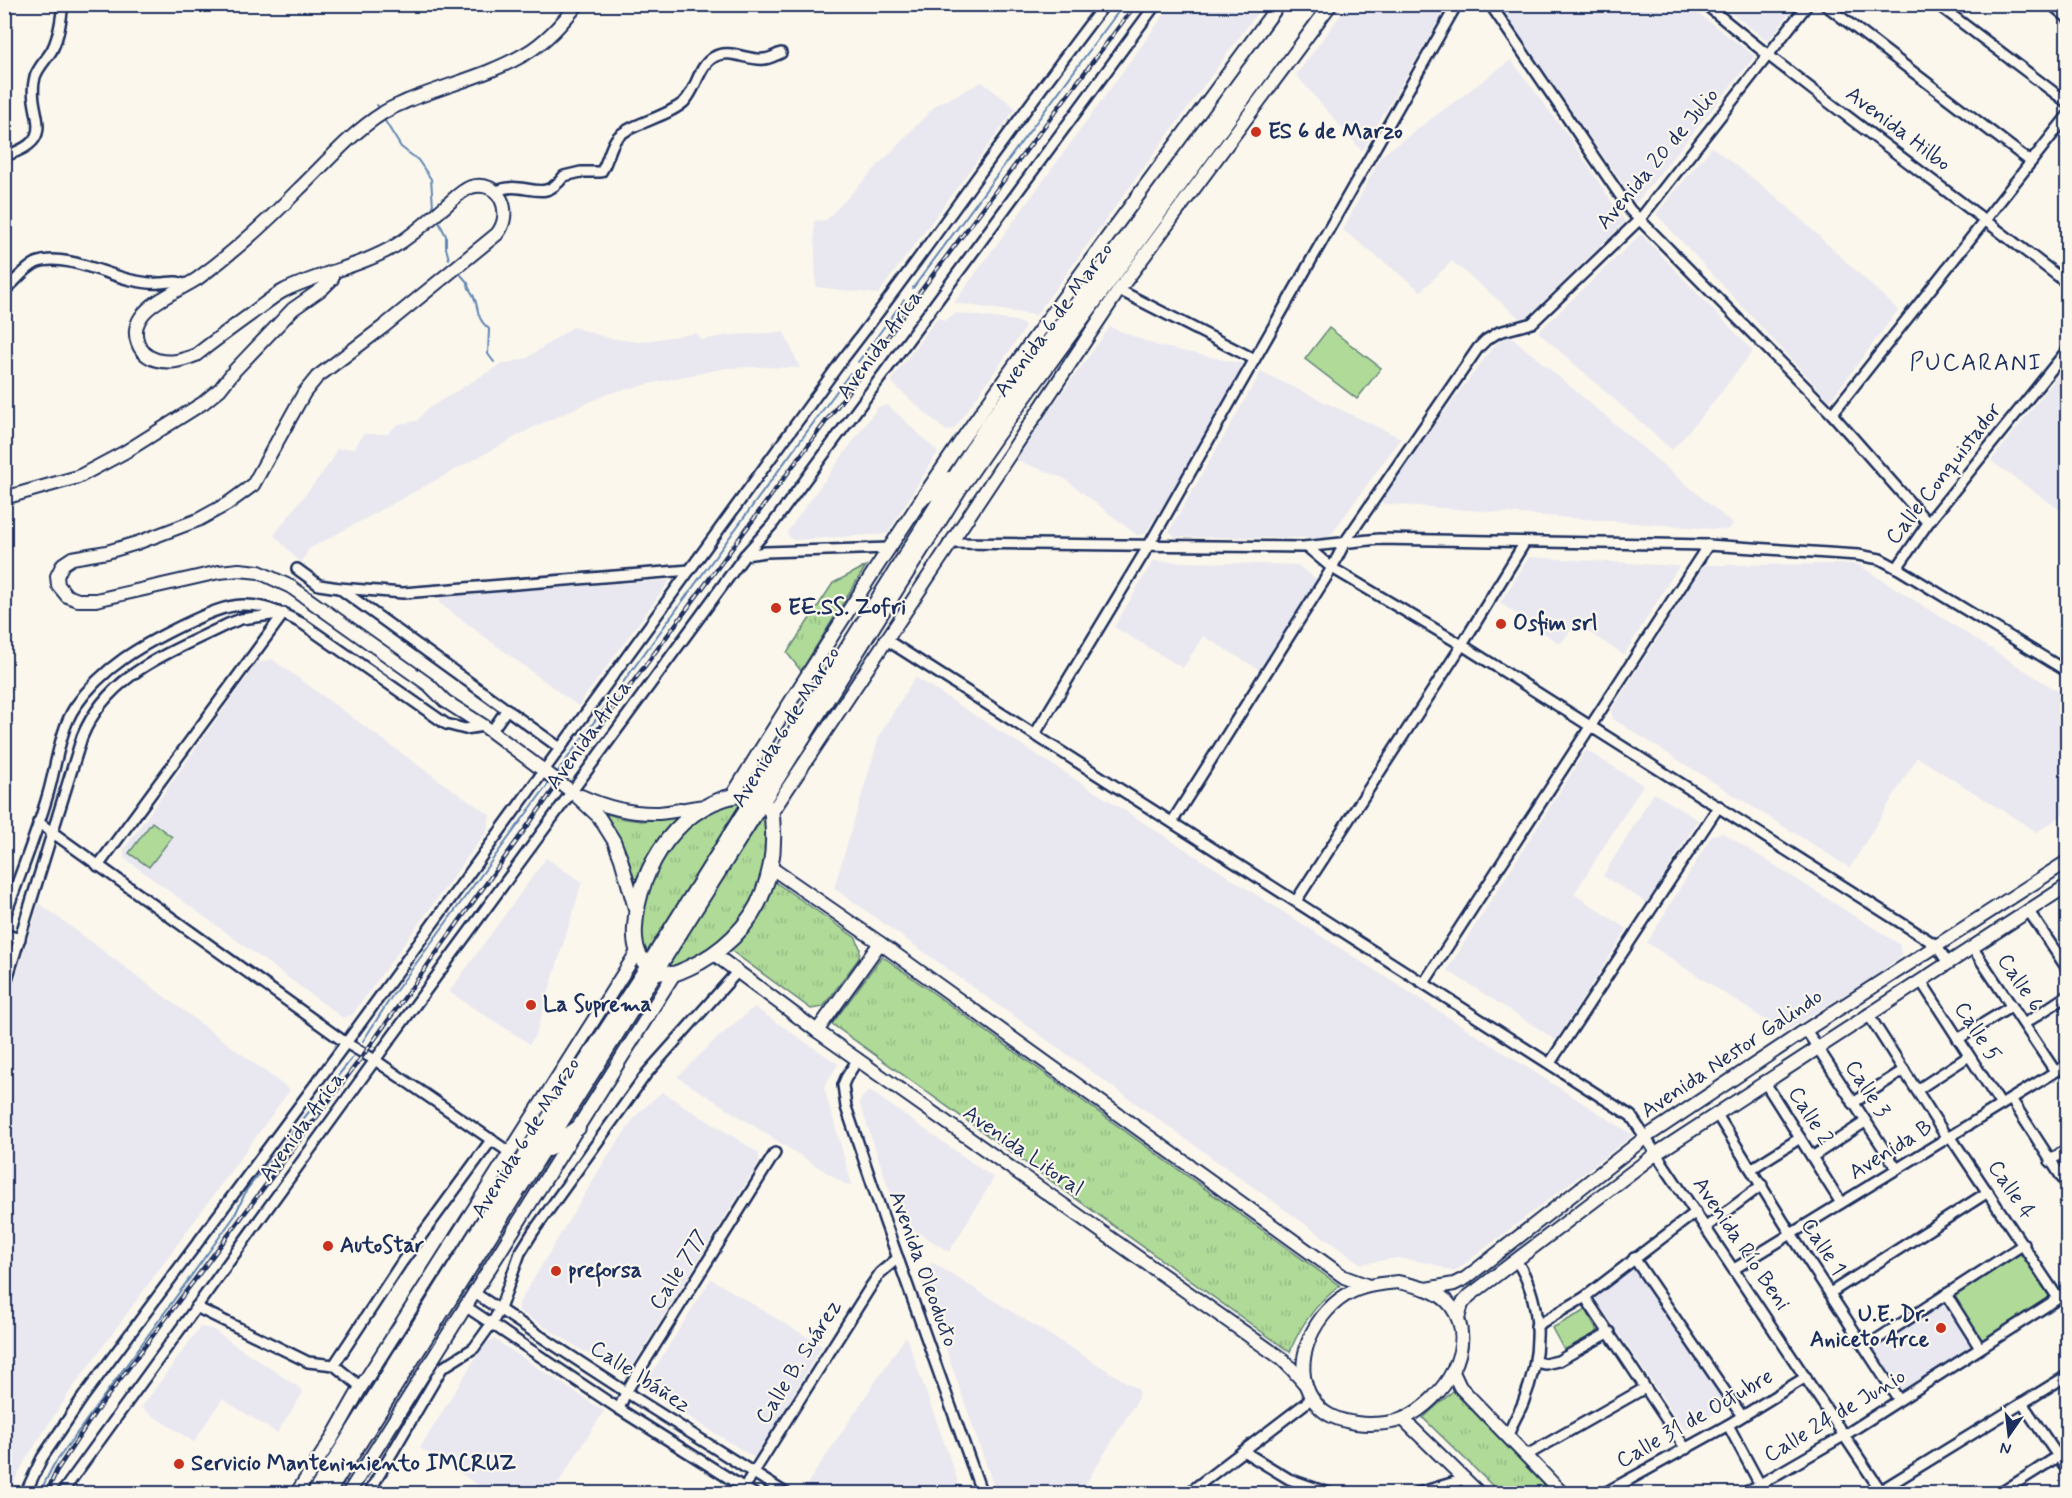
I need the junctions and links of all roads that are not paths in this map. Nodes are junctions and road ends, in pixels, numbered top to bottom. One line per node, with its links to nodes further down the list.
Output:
1 (63, 4): 21 (street)
2 (578, 4): 28 (main road)
3 (1105, 4): 49 (street, Avenida Arica)
4 (1156, 4): 45 (street, Avenida Arica)
5 (1279, 4): 35 (main road, Avenida 6 de Marzo)
6 (1298, 4): 34 (highway, Avenida 6 de Marzo)
7 (1312, 4): 63 (highway, Avenida 6 de Marzo)
8 (1331, 4): 29 (main road, Avenida 6 de Marzo)
9 (1457, 4): 32 (street)
10 (1490, 4): 24 (street)
11 (1706, 4): 18 (street, Avenida Hilbo)
12 (1808, 4): 18 (street, Avenida 20 de Julio)
13 (1824, 4): 22 (street)
14 (1937, 4): 19 (street)
15 (2054, 6): 16 (street)
16 (2067, 18)
17 (781, 53): 23 (street)
18 (1767, 55): 24 (street, Avenida 20 de Julio); 25 (street, Avenida Hilbo)
19 (2067, 103)
20 (2067, 116): 22 (street)
21 (4, 156)
22 (2031, 162): 25 (street)
23 (495, 192): 26 (main road); 57 (main road)
24 (1640, 219): 33 (street); 38 (street, Avenida 20 de Julio)
25 (1986, 219): 27 (street, Avenida Hilbo); 33 (street)
26 (332, 272): 28 (main road); 36 (main road)
27 (2067, 284)
28 (186, 286): 30 (street)
29 (1119, 290): 32 (street); 40 (main road, Avenida 6 de Marzo)
30 (4, 291)
31 (2067, 349): 37 (street, Calle Conquistador)
32 (1254, 359): 41 (street)
33 (1832, 414): 37 (street)
34 (956, 474): 35 (highway); 63 (highway, Avenida 6 de Marzo)
35 (924, 497): 44 (main road, Avenida 6 de Marzo)
36 (4, 498)
37 (1928, 523): 48 (street, Calle Conquistador)
38 (1345, 542): 39 (street); 43 (street); 47 (street, Avenida 20 de Julio)
39 (1525, 542): 42 (street); 53 (street)
40 (950, 543): 41 (street); 52 (main road, Avenida 6 de Marzo)
41 (1149, 545): 43 (street); 58 (street)
42 (1708, 545): 48 (street); 56 (street)
43 (1307, 547): 47 (street)
44 (890, 548): 45 (street); 62 (main road, Avenida 6 de Marzo)
45 (745, 555): 61 (street, Avenida Arica)
46 (297, 568): 50 (street)
47 (1332, 568): 53 (street); 67 (street, Avenida 20 de Julio)
48 (1897, 568): 54 (street)
49 (690, 570): 50 (street); 59 (street, Avenida Arica)
50 (339, 588): 55 (street)
51 (284, 613): 57 (street); 66 (street); 68 (street); 70 (street)
52 (885, 639): 58 (street, Avenida Río Beni); 63 (main road, Avenida 6 de Marzo)
53 (1462, 645): 56 (street); 73 (street)
54 (2067, 672)
55 (507, 709): 57 (street); 59 (street)
56 (1590, 726): 65 (street); 90 (street)
57 (488, 729): 60 (main road)
58 (1035, 734): 67 (street, Avenida Río Beni)
59 (560, 748): 60 (street, Avenida Arica)
60 (544, 771): 61 (main road); 99 (street, Avenida Arica)
61 (572, 791): 64 (main road); 75 (main road); 103 (street, Avenida Arica)
62 (732, 796): 63 (highway); 64 (highway)
63 (763, 805): 71 (highway); 85 (highway, Avenida 6 de Marzo)
64 (705, 806): 75 (highway)
65 (1719, 806): 80 (street); 104 (street)
66 (38, 822): 68 (street); 76 (street)
67 (1172, 822): 73 (street, Avenida Río Beni)
68 (54, 834): 70 (street); 78 (street)
69 (2067, 861): 80 (main road, Avenida Nestor Galindo)
70 (98, 866): 99 (street)
71 (770, 867): 79 (main road); 83 (highway)
72 (2067, 885): 74 (main road, Avenida Nestor Galindo)
73 (1296, 901): 90 (street, Avenida Río Beni)
74 (2028, 910): 81 (main road, Avenida Nestor Galindo); 86 (street)
75 (636, 912): 82 (highway)
76 (4, 919)
77 (4, 933): 78 (street)
78 (20, 939): 91 (street)
79 (880, 943): 97 (main road); 141 (main road)
80 (1936, 945): 84 (street); 96 (main road, Avenida Nestor Galindo)
81 (1972, 947): 84 (main road, Avenida Nestor Galindo); 93 (street, Calle 6)
82 (637, 952): 85 (highway); 121 (main road, Avenida 6 de Marzo)
83 (714, 954): 87 (main road, Avenida Litoral); 88 (highway)
84 (1948, 963): 89 (main road, Avenida Nestor Galindo)
85 (653, 968): 88 (highway); 124 (highway, Avenida 6 de Marzo); 192 (highway, Avenida 6 de Marzo)
86 (2067, 968)
87 (738, 971): 97 (main road, Avenida Litoral); 151 (street)
88 (674, 974): 115 (main road, Avenida 6 de Marzo)
89 (1921, 981): 94 (main road, Avenida Nestor Galindo); 98 (street, Calle 5)
90 (1424, 983): 104 (street, Avenida Río Beni)
91 (4, 989)
92 (2067, 995): 95 (street)
93 (2012, 1006): 95 (street, Calle 6); 98 (street)
94 (1868, 1014): 100 (main road, Avenida Nestor Galindo); 106 (street, Calle 4)
95 (2024, 1024): 107 (street, Calle 6)
96 (1806, 1029): 100 (street, Calle 3); 116 (main road, Avenida Nestor Galindo)
97 (817, 1031): 102 (main road, Avenida Litoral)
98 (1958, 1039): 101 (street, Calle 5)
99 (346, 1043): 103 (street); 189 (street, Avenida Arica)
100 (1817, 1047): 108 (main road, Avenida Nestor Galindo); 111 (street, Calle 3)
101 (1969, 1056): 109 (street); 112 (street, Calle 5)
102 (858, 1059): 137 (street, Avenida Oleoducto); 163 (main road, Avenida Litoral)
103 (375, 1060): 119 (street); 150 (street, Avenida Arica)
104 (1550, 1064): 116 (street, Avenida Río Beni)
105 (2067, 1064): 107 (street, Avenida B)
106 (1904, 1070): 109 (street, Calle 4); 111 (street)
107 (2055, 1071): 110 (street, Avenida B)
108 (1764, 1081): 113 (main road, Avenida Nestor Galindo); 118 (street, Calle 2)
109 (1917, 1090): 117 (street, Calle 4)
110 (2011, 1099): 112 (street, Avenida B); 126 (street)
111 (1853, 1103): 114 (street, Calle 3)
112 (2001, 1105): 117 (street, Avenida B)
113 (1716, 1113): 123 (main road, Avenida Nestor Galindo); 127 (street, Calle 1)
114 (1865, 1122): 125 (street); 128 (street, Calle 3)
115 (578, 1128): 124 (highway); 143 (main road, Avenida 6 de Marzo)
116 (1646, 1137): 123 (street, Avenida Río Beni); 142 (main road, Avenida Nestor Galindo)
117 (1949, 1137): 128 (street, Avenida B); 131 (street, Calle 4)
118 (1800, 1138): 125 (street, Calle 2); 127 (street)
119 (492, 1139): 121 (street); 159 (street)
120 (2067, 1149): 126 (street)
121 (509, 1152): 164 (main road, Avenida 6 de Marzo)
122 (775, 1153): 166 (street, Calle 777)
123 (1657, 1153): 133 (street, Avenida Río Beni); 139 (main road, Avenida Nestor Galindo)
124 (541, 1154): 193 (highway, Avenida 6 de Marzo)
125 (1812, 1156): 132 (street, Calle 2)
126 (2050, 1161): 130 (street)
127 (1751, 1169): 129 (street, Calle 1)
128 (1897, 1169): 132 (street, Avenida B)
129 (1762, 1185): 134 (street); 135 (street, Calle 1)
130 (2067, 1187)
131 (1988, 1192): 136 (street, Calle 4); 145 (street)
132 (1841, 1203): 135 (street, Avenida B)
133 (1696, 1212): 134 (street, Avenida Río Beni); 138 (street)
134 (1706, 1227): 140 (street, Avenida Río Beni)
135 (1791, 1234): 140 (street, Avenida B); 145 (street, Calle 1)
136 (2024, 1244): 146 (street); 148 (street, Calle 4)
137 (898, 1258): 182 (street, Calle B. Suárez); 198 (street, Avenida Oleoducto)
138 (1634, 1258): 147 (street); 171 (street)
139 (1516, 1260): 152 (main road, Avenida Nestor Galindo); 154 (street)
140 (1734, 1269): 162 (street, Avenida Río Beni)
141 (1365, 1286): 142 (main road); 163 (main road)
142 (1426, 1289): 152 (main road)
143 (473, 1292): 149 (main road, Avenida 6 de Marzo); 151 (street, Calle Ibáñez)
144 (2067, 1292): 148 (street, Calle 24 de Junio)
145 (1830, 1293): 156 (street, Calle 1)
146 (1946, 1294): 156 (street); 157 (street)
147 (1585, 1297): 154 (street); 155 (street)
148 (2058, 1298): 157 (street, Calle 24 de Junio)
149 (465, 1306): 153 (street, Calle Ibáñez); 194 (main road, Avenida 6 de Marzo)
150 (196, 1307): 159 (street); 190 (street, Avenida Arica)
151 (500, 1309): 153 (street); 166 (street, Calle Ibáñez)
152 (1458, 1318): 160 (main road)
153 (492, 1323): 170 (street, Calle Ibáñez); 195 (street)
154 (1536, 1326): 158 (street)
155 (1610, 1332): 158 (street); 165 (street)
156 (1864, 1347): 168 (street, Calle 1)
157 (1980, 1348): 168 (street, Calle 24 de Junio)
158 (1536, 1362): 175 (street)
159 (334, 1365): 164 (street)
160 (1454, 1372): 172 (main road); 175 (main road)
161 (2067, 1375): 169 (street)
162 (1806, 1377): 171 (street, Calle 31 de Octubre); 174 (street, Avenida Río Beni)
163 (1305, 1384): 167 (main road)
164 (361, 1387): 191 (main road, Avenida 6 de Marzo)
165 (1645, 1388): 176 (street); 179 (street)
166 (626, 1392): 170 (street, Calle 777); 182 (street, Calle Ibáñez)
167 (1311, 1399): 172 (main road); 178 (street)
168 (1899, 1400): 174 (street, Calle 24 de Junio)
169 (2022, 1403): 180 (street); 188 (street)
170 (619, 1409): 185 (street, Calle Ibáñez)
171 (1742, 1416): 173 (street, Calle 31 de Octubre)
172 (1403, 1419): 183 (main road)
173 (1728, 1425): 176 (street, Calle 31 de Octubre); 184 (street)
174 (1845, 1435): 184 (street, Calle 24 de Junio); 188 (street, Avenida Río Beni)
175 (1508, 1437): 179 (main road)
176 (1686, 1449): 203 (street, Calle 31 de Octubre)
177 (2067, 1450): 180 (street)
178 (1243, 1451): 186 (street); 199 (street)
179 (1527, 1455): 202 (main road)
180 (2058, 1456): 181 (street); 206 (street)
181 (2067, 1471)
182 (753, 1472): 185 (street, Calle B. Suárez); 197 (street, Calle Ibáñez)
183 (1465, 1479): 200 (street); 201 (main road)
184 (1760, 1484): 204 (street, Calle 24 de Junio); 205 (street)
185 (742, 1490): 196 (street, Calle Ibáñez)
186 (1314, 1491): 187 (street)
187 (1329, 1493)
188 (1880, 1493)
189 (25, 1494)
190 (61, 1494)
191 (296, 1494)
192 (314, 1494)
193 (327, 1494)
194 (348, 1494)
195 (368, 1494)
196 (754, 1494)
197 (787, 1494)
198 (982, 1494)
199 (1187, 1494)
200 (1415, 1494)
201 (1480, 1494)
202 (1563, 1494)
203 (1603, 1494)
204 (1743, 1494)
205 (1765, 1494)
206 (1999, 1494)

